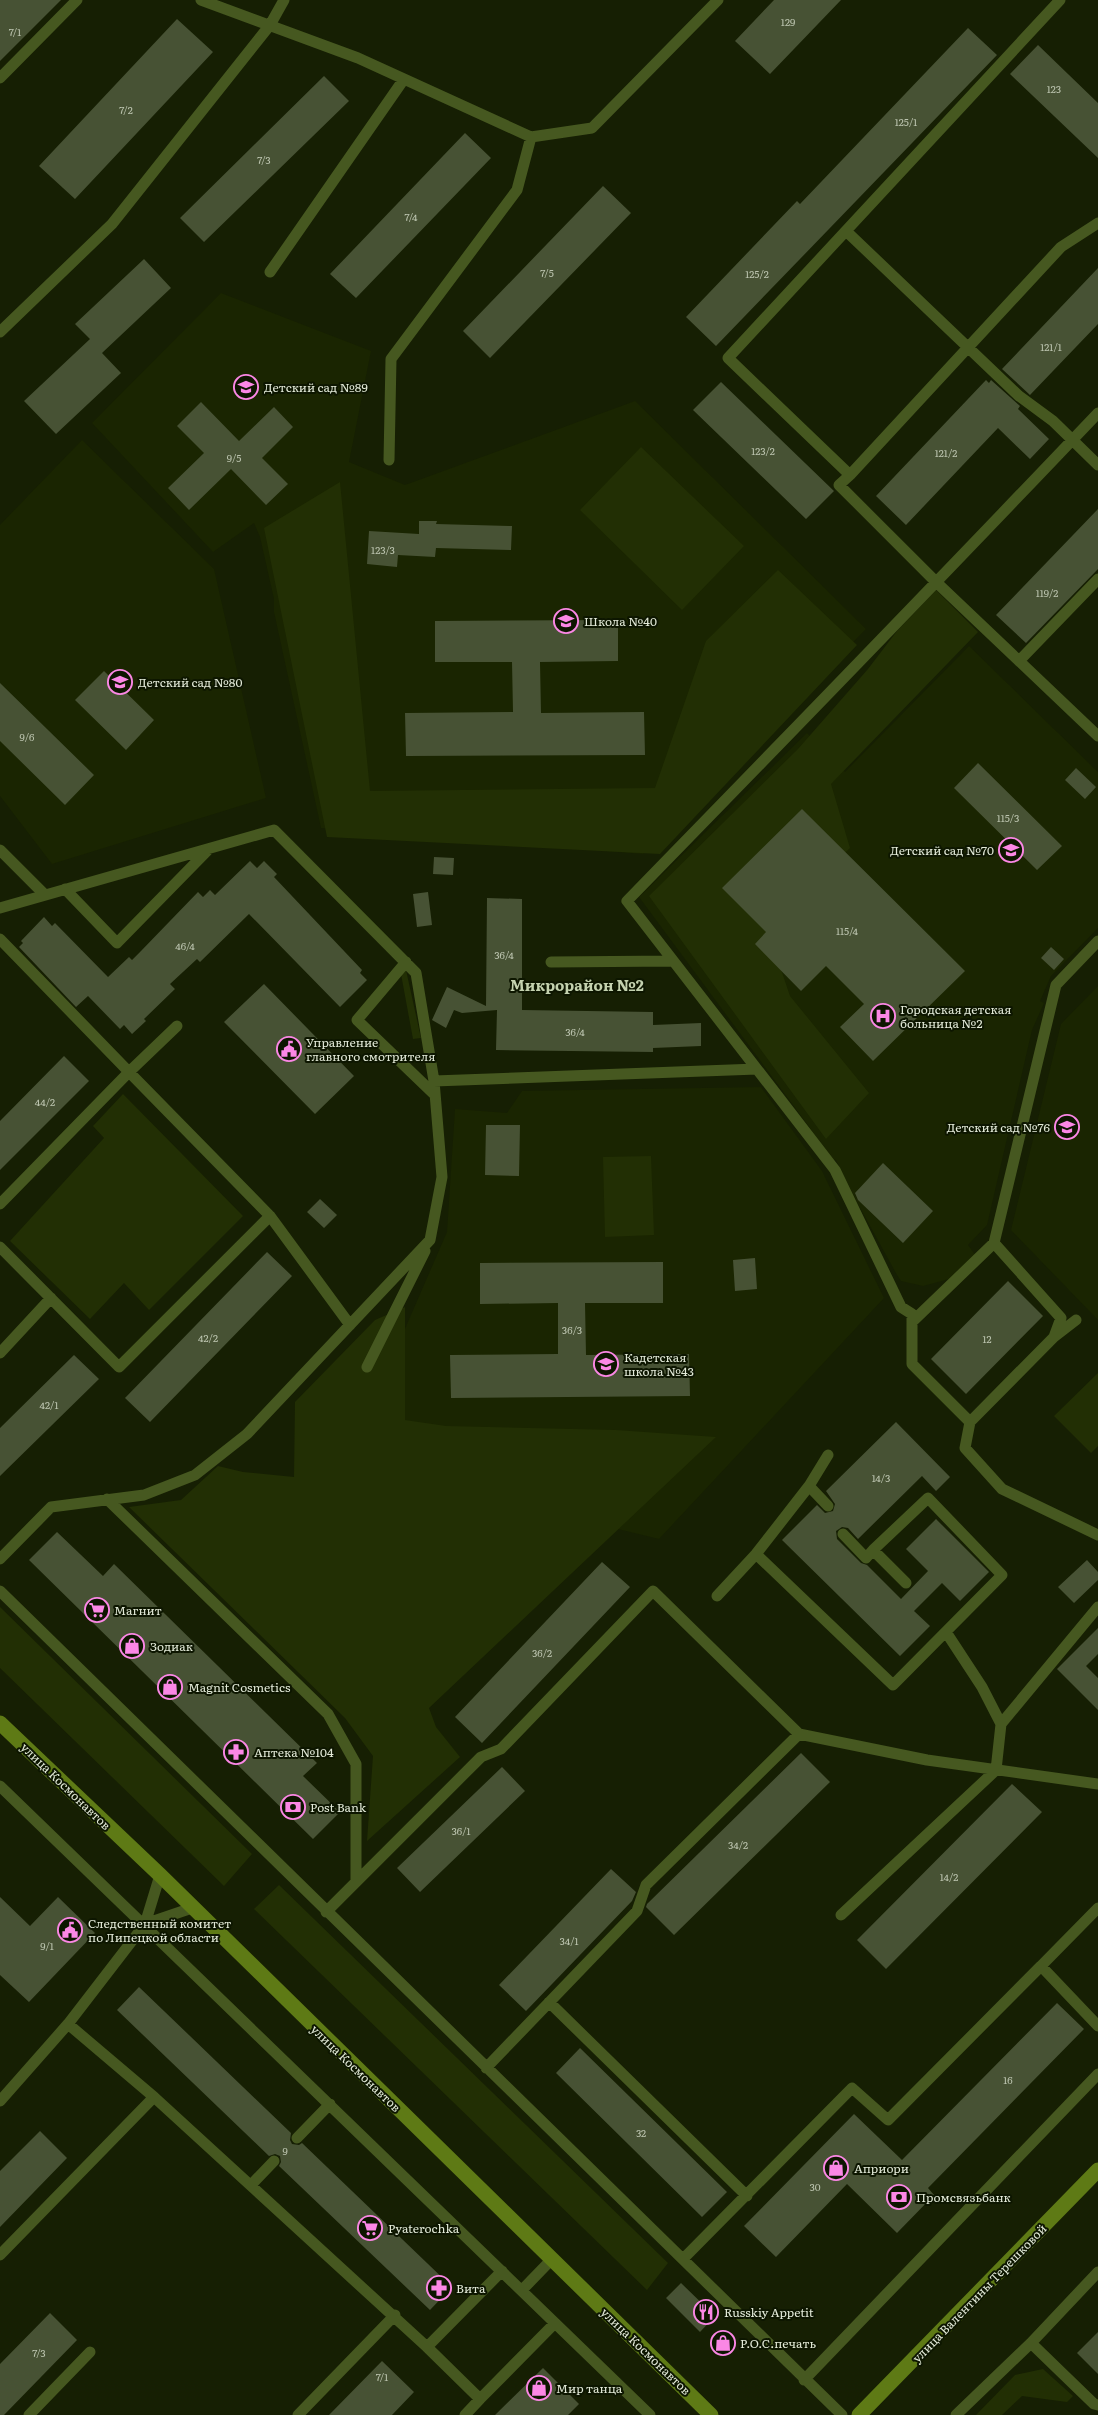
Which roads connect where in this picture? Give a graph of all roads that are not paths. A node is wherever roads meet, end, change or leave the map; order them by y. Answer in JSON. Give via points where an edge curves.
{"nodes":[{"id":1,"x":77,"y":0,"type":"edge"},
{"id":2,"x":201,"y":0,"type":"edge"},
{"id":3,"x":284,"y":0,"type":"edge"},
{"id":4,"x":718,"y":0,"type":"edge"},
{"id":5,"x":1060,"y":0,"type":"edge"},
{"id":6,"x":270,"y":25,"type":"junction"},
{"id":7,"x":0,"y":78,"type":"edge"},
{"id":8,"x":404,"y":79,"type":"junction"},
{"id":9,"x":531,"y":137,"type":"junction"},
{"id":10,"x":1098,"y":223,"type":"edge"},
{"id":11,"x":846,"y":231,"type":"junction"},
{"id":12,"x":270,"y":272,"type":"dead end"},
{"id":13,"x":0,"y":332,"type":"edge"},
{"id":14,"x":968,"y":347,"type":"junction"},
{"id":15,"x":1098,"y":412,"type":"edge"},
{"id":16,"x":1073,"y":439,"type":"junction"},
{"id":17,"x":389,"y":460,"type":"dead end"},
{"id":18,"x":1098,"y":465,"type":"edge"},
{"id":19,"x":850,"y":476,"type":"junction"},
{"id":20,"x":1098,"y":579,"type":"edge"},
{"id":21,"x":935,"y":581,"type":"junction"},
{"id":22,"x":1019,"y":661,"type":"junction"},
{"id":23,"x":1098,"y":736,"type":"edge"},
{"id":24,"x":210,"y":848,"type":"junction"},
{"id":25,"x":0,"y":850,"type":"edge"},
{"id":26,"x":65,"y":889,"type":"junction"},
{"id":27,"x":45,"y":895,"type":"junction"},
{"id":28,"x":0,"y":908,"type":"edge"},
{"id":29,"x":0,"y":939,"type":"edge"},
{"id":30,"x":1098,"y":941,"type":"edge"},
{"id":31,"x":673,"y":960,"type":"junction"},
{"id":32,"x":406,"y":962,"type":"junction"},
{"id":33,"x":551,"y":962,"type":"dead end"},
{"id":34,"x":177,"y":1026,"type":"dead end"},
{"id":35,"x":757,"y":1069,"type":"junction"},
{"id":36,"x":129,"y":1072,"type":"junction"},
{"id":37,"x":434,"y":1081,"type":"junction"},
{"id":38,"x":435,"y":1095,"type":"junction"},
{"id":39,"x":0,"y":1204,"type":"edge"},
{"id":40,"x":270,"y":1216,"type":"junction"},
{"id":41,"x":430,"y":1240,"type":"junction"},
{"id":42,"x":994,"y":1244,"type":"junction"},
{"id":43,"x":0,"y":1247,"type":"edge"},
{"id":44,"x":51,"y":1298,"type":"junction"},
{"id":45,"x":1076,"y":1320,"type":"dead end"},
{"id":46,"x":912,"y":1322,"type":"junction"},
{"id":47,"x":350,"y":1326,"type":"junction"},
{"id":48,"x":1054,"y":1337,"type":"junction"},
{"id":49,"x":0,"y":1353,"type":"edge"},
{"id":50,"x":367,"y":1367,"type":"dead end"},
{"id":51,"x":970,"y":1422,"type":"junction"},
{"id":52,"x":828,"y":1455,"type":"dead end"},
{"id":53,"x":809,"y":1486,"type":"junction"},
{"id":54,"x":107,"y":1499,"type":"junction"},
{"id":55,"x":828,"y":1506,"type":"dead end"},
{"id":56,"x":842,"y":1534,"type":"dead end"},
{"id":57,"x":1098,"y":1535,"type":"edge"},
{"id":58,"x":873,"y":1550,"type":"junction"},
{"id":59,"x":756,"y":1554,"type":"junction"},
{"id":60,"x":0,"y":1559,"type":"edge"},
{"id":61,"x":906,"y":1583,"type":"dead end"},
{"id":62,"x":0,"y":1591,"type":"edge"},
{"id":63,"x":717,"y":1596,"type":"dead end"},
{"id":64,"x":1098,"y":1607,"type":"edge"},
{"id":65,"x":946,"y":1632,"type":"junction"},
{"id":66,"x":0,"y":1723,"type":"edge"},
{"id":67,"x":1001,"y":1724,"type":"junction"},
{"id":68,"x":800,"y":1734,"type":"junction"},
{"id":69,"x":996,"y":1770,"type":"junction"},
{"id":70,"x":1098,"y":1784,"type":"edge"},
{"id":71,"x":0,"y":1786,"type":"edge"},
{"id":72,"x":160,"y":1875,"type":"junction"},
{"id":73,"x":356,"y":1880,"type":"junction"},
{"id":74,"x":192,"y":1908,"type":"junction"},
{"id":75,"x":1098,"y":1908,"type":"edge"},
{"id":76,"x":326,"y":1912,"type":"junction"},
{"id":77,"x":841,"y":1915,"type":"dead end"},
{"id":78,"x":145,"y":1924,"type":"junction"},
{"id":79,"x":1041,"y":1966,"type":"junction"},
{"id":80,"x":549,"y":2002,"type":"junction"},
{"id":81,"x":68,"y":2024,"type":"junction"},
{"id":82,"x":1098,"y":2026,"type":"edge"},
{"id":83,"x":486,"y":2068,"type":"junction"},
{"id":84,"x":1098,"y":2074,"type":"edge"},
{"id":85,"x":154,"y":2097,"type":"junction"},
{"id":86,"x":0,"y":2101,"type":"edge"},
{"id":87,"x":330,"y":2104,"type":"junction"},
{"id":88,"x":297,"y":2138,"type":"dead end"},
{"id":89,"x":274,"y":2161,"type":"dead end"},
{"id":90,"x":1098,"y":2170,"type":"edge"},
{"id":91,"x":251,"y":2184,"type":"junction"},
{"id":92,"x":746,"y":2196,"type":"junction"},
{"id":93,"x":0,"y":2255,"type":"edge"},
{"id":94,"x":552,"y":2258,"type":"junction"},
{"id":95,"x":683,"y":2259,"type":"junction"},
{"id":96,"x":502,"y":2271,"type":"junction"},
{"id":97,"x":1098,"y":2272,"type":"edge"},
{"id":98,"x":522,"y":2290,"type":"junction"},
{"id":99,"x":395,"y":2315,"type":"junction"},
{"id":100,"x":555,"y":2323,"type":"junction"},
{"id":101,"x":1031,"y":2343,"type":"junction"},
{"id":102,"x":427,"y":2347,"type":"junction"},
{"id":103,"x":90,"y":2352,"type":"dead end"},
{"id":104,"x":804,"y":2380,"type":"junction"},
{"id":105,"x":480,"y":2399,"type":"junction"},
{"id":106,"x":1098,"y":2405,"type":"edge"},
{"id":107,"x":29,"y":2415,"type":"edge"},
{"id":108,"x":298,"y":2415,"type":"edge"},
{"id":109,"x":465,"y":2415,"type":"edge"},
{"id":110,"x":650,"y":2415,"type":"edge"},
{"id":111,"x":711,"y":2415,"type":"edge"},
{"id":112,"x":842,"y":2415,"type":"edge"},
{"id":113,"x":859,"y":2415,"type":"edge"},
{"id":114,"x":956,"y":2415,"type":"edge"}],
"edges":[{"from":1,"to":7,"type":"lane"},
{"from":2,"to":6,"type":"lane"},
{"from":3,"to":6,"type":"lane"},
{"from":4,"to":9,"type":"lane","via":[[592,128]]},
{"from":5,"to":11,"type":"lane"},
{"from":6,"to":8,"type":"lane"},
{"from":6,"to":13,"type":"lane","via":[[112,224]]},
{"from":8,"to":9,"type":"lane"},
{"from":8,"to":12,"type":"lane"},
{"from":9,"to":17,"type":"lane","via":[[517,190],[391,359]]},
{"from":10,"to":14,"type":"lane","via":[[1061,247]]},
{"from":11,"to":14,"type":"lane"},
{"from":11,"to":19,"type":"lane","via":[[728,358]]},
{"from":14,"to":16,"type":"lane","via":[[1020,396]]},
{"from":14,"to":19,"type":"lane"},
{"from":15,"to":16,"type":"lane"},
{"from":16,"to":18,"type":"lane"},
{"from":16,"to":21,"type":"lane"},
{"from":19,"to":21,"type":"lane","via":[[839,485]]},
{"from":20,"to":22,"type":"lane"},
{"from":21,"to":22,"type":"lane"},
{"from":21,"to":31,"type":"lane","via":[[874,648],[627,901]]},
{"from":22,"to":23,"type":"lane"},
{"from":24,"to":26,"type":"lane"},
{"from":24,"to":26,"type":"lane","via":[[117,943]]},
{"from":24,"to":32,"type":"lane","via":[[274,830]]},
{"from":25,"to":27,"type":"lane"},
{"from":26,"to":27,"type":"lane"},
{"from":27,"to":28,"type":"lane"},
{"from":29,"to":36,"type":"lane"},
{"from":30,"to":42,"type":"lane","via":[[1056,985]]},
{"from":31,"to":33,"type":"lane"},
{"from":31,"to":35,"type":"lane"},
{"from":32,"to":37,"type":"lane","via":[[416,973]]},
{"from":32,"to":38,"type":"lane","via":[[356,1020]]},
{"from":34,"to":36,"type":"lane"},
{"from":35,"to":37,"type":"lane"},
{"from":35,"to":46,"type":"lane","via":[[835,1170],[901,1307],[912,1314]]},
{"from":36,"to":39,"type":"lane"},
{"from":36,"to":40,"type":"lane"},
{"from":37,"to":38,"type":"lane"},
{"from":38,"to":41,"type":"lane","via":[[442,1177]]},
{"from":40,"to":44,"type":"lane","via":[[120,1367]]},
{"from":40,"to":47,"type":"lane"},
{"from":41,"to":47,"type":"lane"},
{"from":41,"to":50,"type":"lane"},
{"from":42,"to":46,"type":"lane"},
{"from":42,"to":48,"type":"lane","via":[[1061,1318]]},
{"from":43,"to":44,"type":"lane"},
{"from":44,"to":49,"type":"lane"},
{"from":45,"to":48,"type":"lane"},
{"from":46,"to":51,"type":"lane","via":[[912,1364]]},
{"from":47,"to":54,"type":"lane","via":[[247,1434],[194,1475],[144,1496]]},
{"from":48,"to":51,"type":"lane"},
{"from":51,"to":57,"type":"lane","via":[[965,1448],[1002,1489]]},
{"from":52,"to":53,"type":"lane"},
{"from":53,"to":55,"type":"lane"},
{"from":53,"to":59,"type":"lane"},
{"from":54,"to":60,"type":"lane","via":[[51,1507]]},
{"from":54,"to":73,"type":"lane","via":[[328,1714],[356,1764]]},
{"from":56,"to":58,"type":"lane","via":[[866,1558]]},
{"from":58,"to":61,"type":"lane"},
{"from":58,"to":65,"type":"lane","via":[[928,1498],[1002,1575]]},
{"from":59,"to":63,"type":"lane"},
{"from":59,"to":65,"type":"lane","via":[[893,1685]]},
{"from":62,"to":76,"type":"lane"},
{"from":64,"to":67,"type":"lane"},
{"from":65,"to":67,"type":"lane","via":[[982,1687]]},
{"from":66,"to":72,"type":"main road","name":"улица Космонавтов"},
{"from":67,"to":69,"type":"lane"},
{"from":68,"to":69,"type":"lane"},
{"from":68,"to":73,"type":"lane","via":[[653,1592],[501,1749],[481,1757]]},
{"from":68,"to":80,"type":"lane","via":[[646,1885],[637,1911]]},
{"from":69,"to":70,"type":"lane"},
{"from":69,"to":77,"type":"lane"},
{"from":71,"to":78,"type":"lane"},
{"from":72,"to":74,"type":"main road","name":"улица Космонавтов"},
{"from":72,"to":78,"type":"lane"},
{"from":73,"to":76,"type":"lane"},
{"from":74,"to":78,"type":"lane"},
{"from":74,"to":94,"type":"main road","name":"улица Космонавтов"},
{"from":75,"to":79,"type":"lane"},
{"from":76,"to":83,"type":"lane"},
{"from":78,"to":81,"type":"lane"},
{"from":78,"to":87,"type":"lane"},
{"from":79,"to":82,"type":"lane"},
{"from":79,"to":92,"type":"lane","via":[[888,2120],[852,2088]]},
{"from":80,"to":83,"type":"lane"},
{"from":80,"to":92,"type":"lane"},
{"from":81,"to":85,"type":"lane"},
{"from":81,"to":86,"type":"lane"},
{"from":83,"to":95,"type":"lane"},
{"from":84,"to":104,"type":"lane"},
{"from":85,"to":91,"type":"lane"},
{"from":85,"to":93,"type":"lane"},
{"from":87,"to":88,"type":"lane"},
{"from":87,"to":96,"type":"lane"},
{"from":89,"to":91,"type":"lane"},
{"from":90,"to":113,"type":"main road","name":"улица Валентины Терешковой"},
{"from":91,"to":99,"type":"lane"},
{"from":92,"to":95,"type":"lane"},
{"from":94,"to":98,"type":"lane"},
{"from":94,"to":111,"type":"main road","name":"улица Космонавтов"},
{"from":95,"to":104,"type":"lane"},
{"from":96,"to":98,"type":"lane"},
{"from":96,"to":102,"type":"lane"},
{"from":97,"to":101,"type":"lane"},
{"from":98,"to":100,"type":"lane"},
{"from":99,"to":102,"type":"lane"},
{"from":99,"to":108,"type":"lane"},
{"from":100,"to":105,"type":"lane"},
{"from":100,"to":110,"type":"lane"},
{"from":101,"to":106,"type":"lane"},
{"from":101,"to":114,"type":"lane"},
{"from":102,"to":105,"type":"lane"},
{"from":103,"to":107,"type":"lane"},
{"from":104,"to":112,"type":"lane"},
{"from":105,"to":109,"type":"lane"}]}
